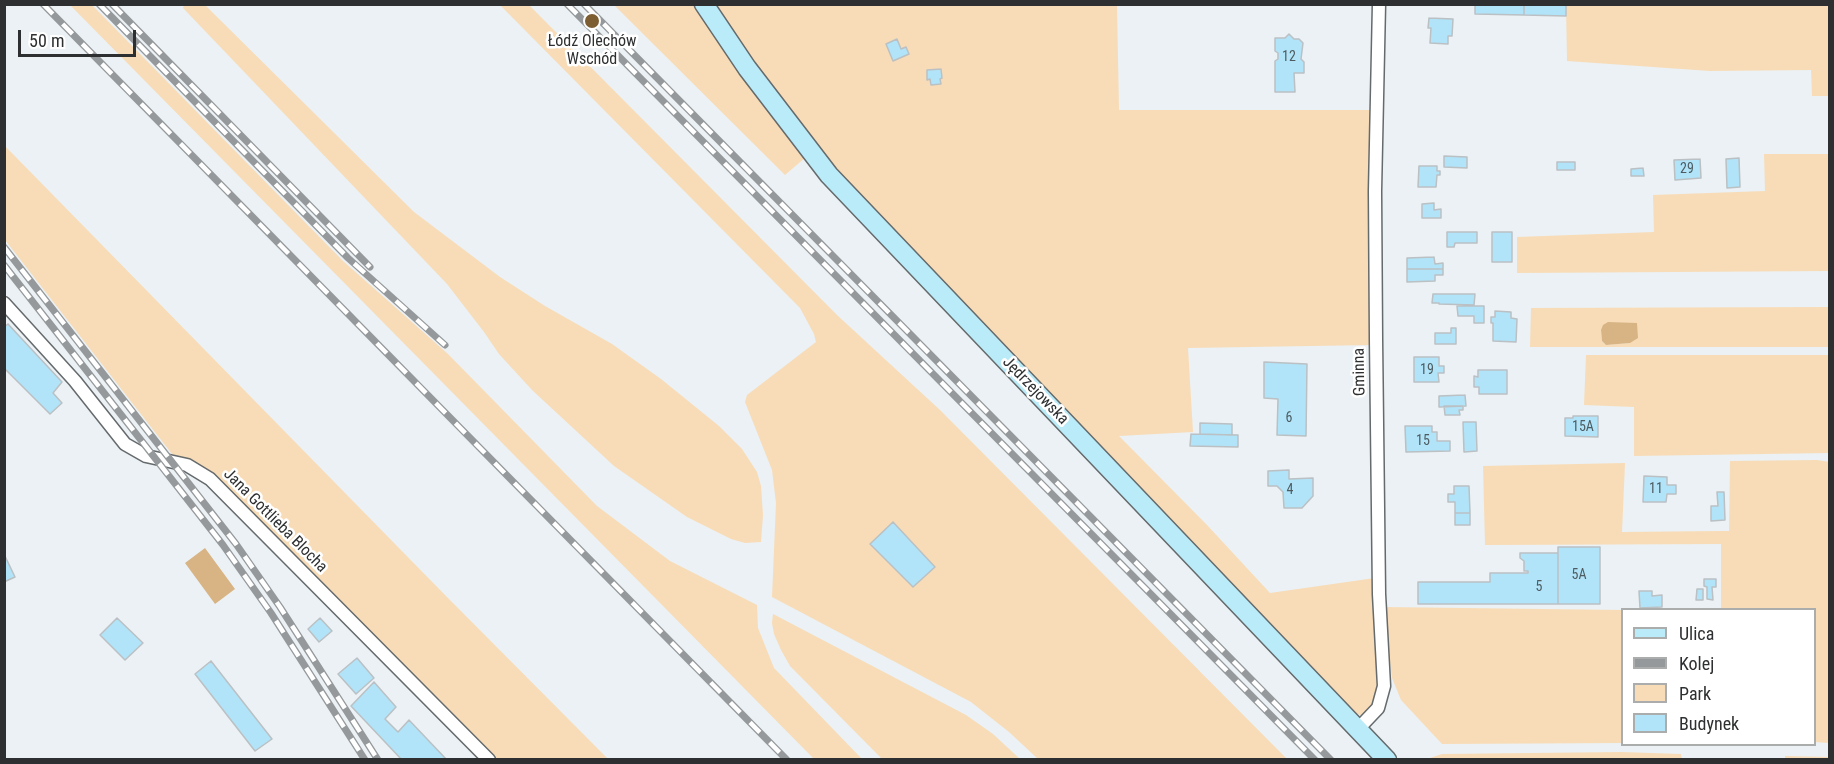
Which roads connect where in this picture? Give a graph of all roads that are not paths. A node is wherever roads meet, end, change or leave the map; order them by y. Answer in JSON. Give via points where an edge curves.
{"nodes":[{"id":1,"x":704,"y":4,"type":"edge"},
{"id":2,"x":1379,"y":4,"type":"edge"},
{"id":3,"x":4,"y":303,"type":"edge"},
{"id":4,"x":1358,"y":729,"type":"junction"},
{"id":5,"x":489,"y":759,"type":"edge"},
{"id":6,"x":1387,"y":759,"type":"edge"}],
"edges":[{"from":1,"to":4,"type":"street","name":"Jędrzejowska","via":[[747,68],[829,175]]},
{"from":2,"to":4,"type":"street","name":"Gminna","via":[[1375,191],[1379,594],[1384,686],[1378,708]]},
{"from":3,"to":5,"type":"street","name":"Jana Gottlieba Blocha","via":[[75,381],[125,444],[146,456],[187,465],[210,479]]},
{"from":4,"to":6,"type":"street","name":"Jędrzejowska"}]}
